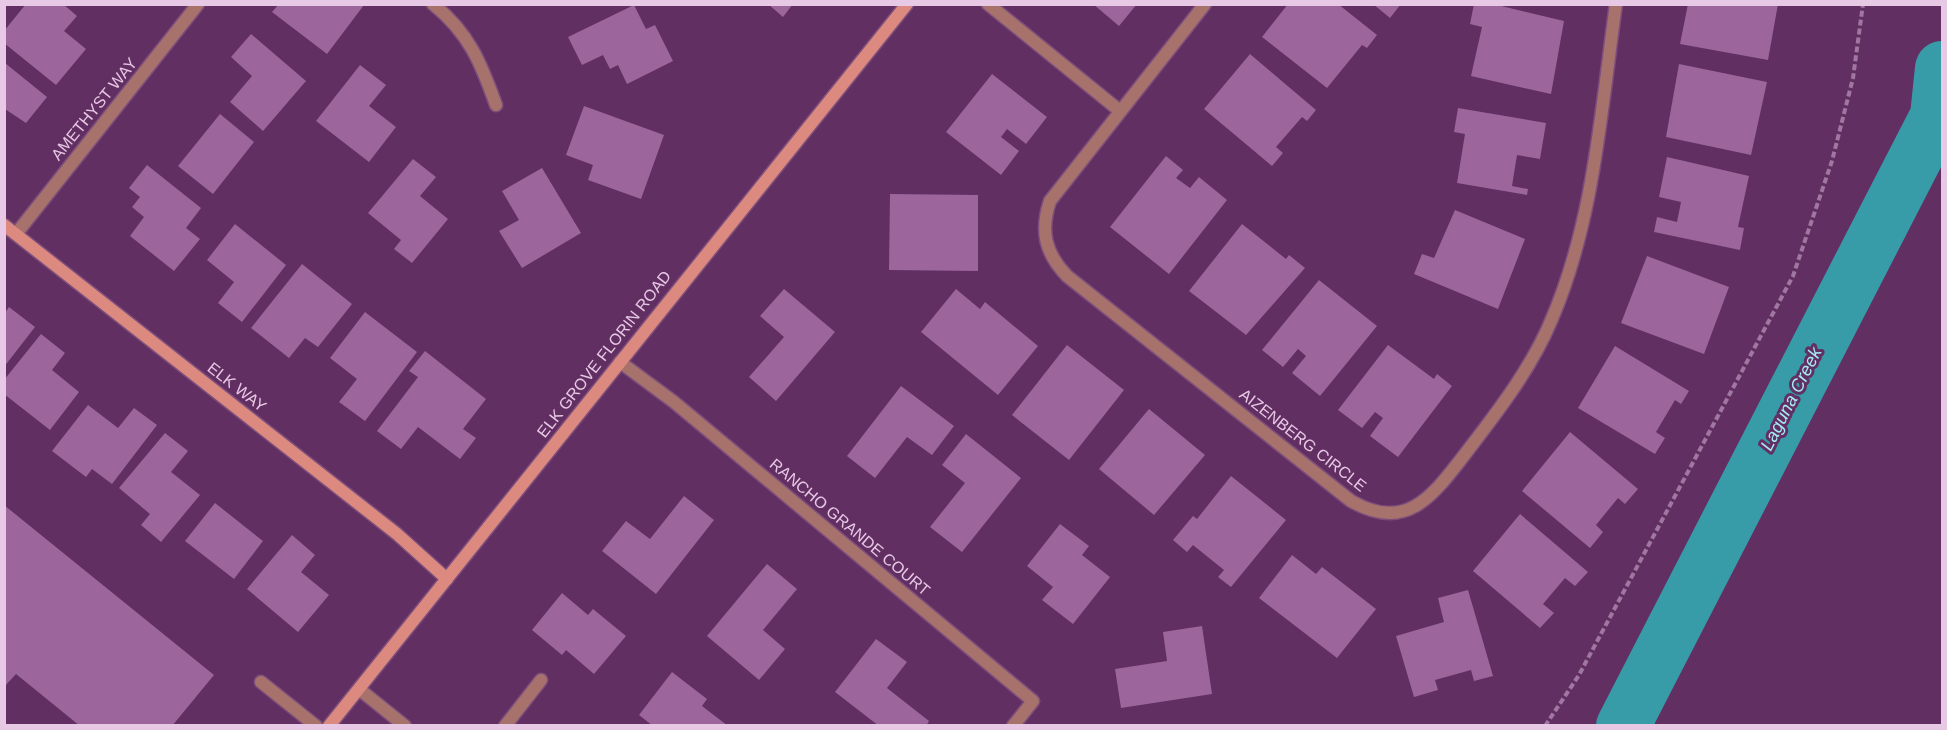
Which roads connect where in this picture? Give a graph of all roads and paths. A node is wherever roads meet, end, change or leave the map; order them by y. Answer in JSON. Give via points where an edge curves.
{"nodes":[{"id":1,"x":198,"y":4,"type":"edge"},
{"id":2,"x":433,"y":4,"type":"edge"},
{"id":3,"x":906,"y":4,"type":"edge"},
{"id":4,"x":988,"y":4,"type":"edge"},
{"id":5,"x":1205,"y":4,"type":"edge"},
{"id":6,"x":1616,"y":4,"type":"edge"},
{"id":7,"x":1863,"y":4,"type":"edge"},
{"id":8,"x":496,"y":105,"type":"dead end"},
{"id":9,"x":1120,"y":111,"type":"junction"},
{"id":10,"x":4,"y":225,"type":"edge"},
{"id":11,"x":16,"y":234,"type":"junction"},
{"id":12,"x":620,"y":362,"type":"junction"},
{"id":13,"x":447,"y":579,"type":"junction"},
{"id":14,"x":541,"y":680,"type":"dead end"},
{"id":15,"x":261,"y":682,"type":"dead end"},
{"id":16,"x":359,"y":689,"type":"junction"},
{"id":17,"x":316,"y":726,"type":"edge"},
{"id":18,"x":329,"y":726,"type":"edge"},
{"id":19,"x":405,"y":726,"type":"edge"},
{"id":20,"x":505,"y":726,"type":"edge"},
{"id":21,"x":1013,"y":726,"type":"edge"},
{"id":22,"x":1545,"y":726,"type":"edge"}],
"edges":[{"from":1,"to":11,"type":"street","name":"AMETHYST WAY"},
{"from":2,"to":8,"type":"street","via":[[461,30],[480,58]]},
{"from":3,"to":12,"type":"main road","name":"ELK GROVE FLORIN ROAD"},
{"from":4,"to":9,"type":"street"},
{"from":5,"to":9,"type":"street","name":"AIZENBERG CIRCLE"},
{"from":6,"to":9,"type":"street","name":"AIZENBERG CIRCLE","via":[[1591,182],[1576,253],[1552,320],[1498,412],[1437,490],[1412,510],[1399,513],[1366,509],[1351,501],[1066,276],[1056,264],[1044,235],[1050,201]]},
{"from":7,"to":22,"type":"path","via":[[1853,78],[1832,161],[1793,276],[1579,675]]},
{"from":10,"to":11,"type":"main road","name":"ELK WAY"},
{"from":11,"to":13,"type":"main road","name":"ELK WAY","via":[[397,534]]},
{"from":12,"to":13,"type":"main road","name":"ELK GROVE FLORIN ROAD"},
{"from":12,"to":21,"type":"street","name":"RANCHO GRANDE COURT","via":[[674,402],[1033,701]]},
{"from":13,"to":16,"type":"main road","name":"ELK GROVE FLORIN ROAD"},
{"from":14,"to":20,"type":"street"},
{"from":15,"to":17,"type":"street"},
{"from":16,"to":18,"type":"main road","name":"ELK GROVE FLORIN ROAD"},
{"from":16,"to":19,"type":"street"}]}
